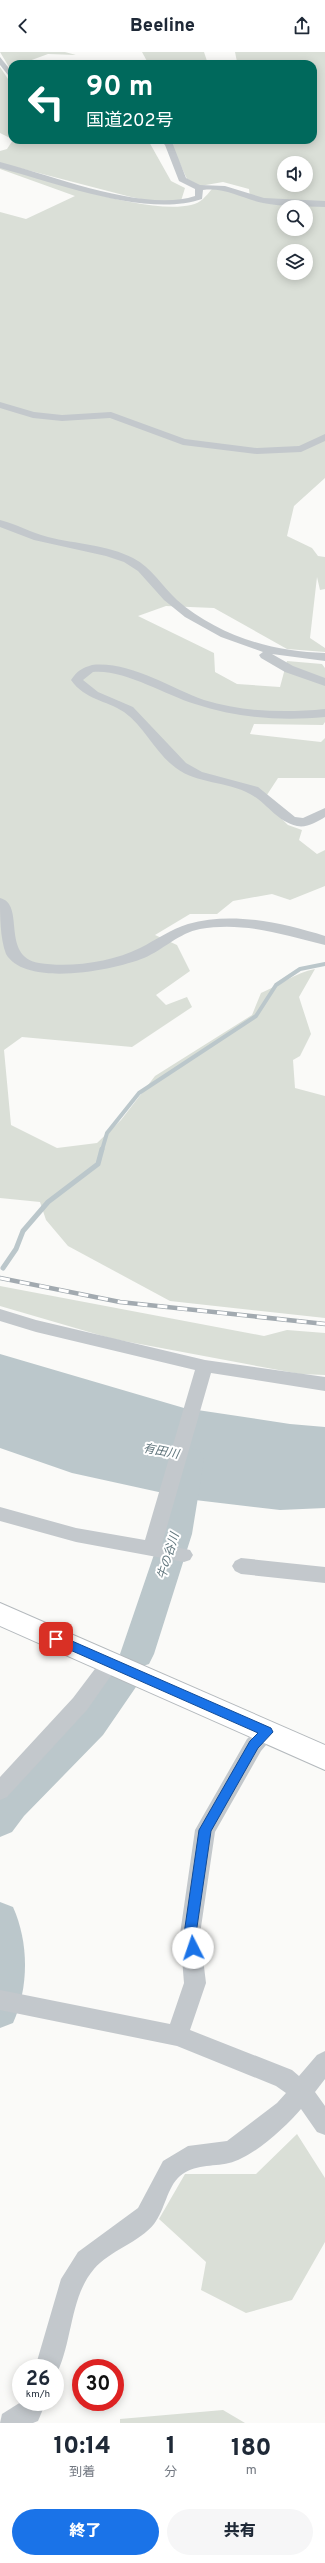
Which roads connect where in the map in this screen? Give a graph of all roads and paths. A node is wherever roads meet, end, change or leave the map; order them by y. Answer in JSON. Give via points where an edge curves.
{"nodes":[{"id":1,"x":0,"y":59,"type":"edge"},
{"id":2,"x":8,"y":72,"type":"edge"},
{"id":3,"x":169,"y":144,"type":"edge"},
{"id":4,"x":0,"y":165,"type":"edge"},
{"id":5,"x":199,"y":188,"type":"junction"},
{"id":6,"x":325,"y":204,"type":"edge"},
{"id":7,"x":0,"y":405,"type":"edge"},
{"id":8,"x":325,"y":437,"type":"edge"},
{"id":9,"x":0,"y":523,"type":"edge"},
{"id":10,"x":253,"y":644,"type":"junction"},
{"id":11,"x":325,"y":657,"type":"edge"},
{"id":12,"x":325,"y":682,"type":"edge"},
{"id":13,"x":325,"y":713,"type":"edge"},
{"id":14,"x":325,"y":812,"type":"edge"},
{"id":15,"x":0,"y":902,"type":"edge"},
{"id":16,"x":325,"y":941,"type":"edge"},
{"id":17,"x":0,"y":1315,"type":"edge"},
{"id":18,"x":205,"y":1366,"type":"junction"},
{"id":19,"x":325,"y":1384,"type":"edge"},
{"id":20,"x":0,"y":1514,"type":"edge"},
{"id":21,"x":152,"y":1548,"type":"junction"},
{"id":22,"x":184,"y":1555,"type":"dead end"},
{"id":23,"x":241,"y":1566,"type":"dead end"},
{"id":24,"x":325,"y":1575,"type":"edge"},
{"id":25,"x":0,"y":1614,"type":"edge"},
{"id":26,"x":111,"y":1663,"type":"junction"},
{"id":27,"x":267,"y":1732,"type":"junction"},
{"id":28,"x":325,"y":1758,"type":"edge"},
{"id":29,"x":0,"y":1790,"type":"edge"},
{"id":30,"x":9,"y":2002,"type":"edge"},
{"id":31,"x":177,"y":2036,"type":"junction"},
{"id":32,"x":325,"y":2062,"type":"edge"},
{"id":33,"x":301,"y":2092,"type":"junction"},
{"id":34,"x":325,"y":2124,"type":"edge"},
{"id":35,"x":50,"y":2359,"type":"edge"},
{"id":36,"x":29,"y":2411,"type":"edge"},
{"id":37,"x":11,"y":2423,"type":"edge"}],
"edges":[{"from":1,"to":2,"type":"street"},
{"from":3,"to":5,"type":"street","via":[[182,179]]},
{"from":4,"to":5,"type":"street","via":[[138,201],[186,203],[199,197]]},
{"from":5,"to":6,"type":"street","via":[[225,186],[247,197],[265,201]]},
{"from":7,"to":8,"type":"street","via":[[33,415],[62,418],[112,415],[183,442],[258,451],[301,449]]},
{"from":9,"to":10,"type":"street","via":[[51,542],[126,559],[148,573],[165,595],[188,614]]},
{"from":10,"to":11,"type":"street","via":[[286,654]]},
{"from":10,"to":12,"type":"street","via":[[254,648],[289,668]]},
{"from":13,"to":14,"type":"street","via":[[287,714],[212,706],[112,670],[87,670],[80,674],[77,680],[80,686],[87,690],[128,709],[146,724],[180,765],[197,775],[253,790],[288,819],[298,823]]},
{"from":15,"to":16,"type":"street","via":[[4,907],[10,951],[24,965],[42,968],[76,968],[119,962],[140,955],[187,929],[224,922],[290,930]]},
{"from":17,"to":18,"type":"street"},
{"from":18,"to":19,"type":"street"},
{"from":18,"to":21,"type":"street"},
{"from":20,"to":21,"type":"street","via":[[76,1535]]},
{"from":21,"to":22,"type":"street"},
{"from":23,"to":24,"type":"street"},
{"from":25,"to":26,"type":"highway"},
{"from":26,"to":27,"type":"highway"},
{"from":26,"to":29,"type":"street","via":[[80,1704]]},
{"from":27,"to":28,"type":"highway"},
{"from":27,"to":31,"type":"street","via":[[254,1745],[205,1830],[190,1934],[196,1983]]},
{"from":30,"to":31,"type":"street"},
{"from":31,"to":33,"type":"street","via":[[284,2078]]},
{"from":32,"to":33,"type":"street"},
{"from":33,"to":34,"type":"street"},
{"from":33,"to":35,"type":"street","via":[[285,2111],[246,2143],[230,2152],[188,2157],[171,2169],[146,2216],[86,2260],[73,2279]]},
{"from":36,"to":37,"type":"street"}]}
